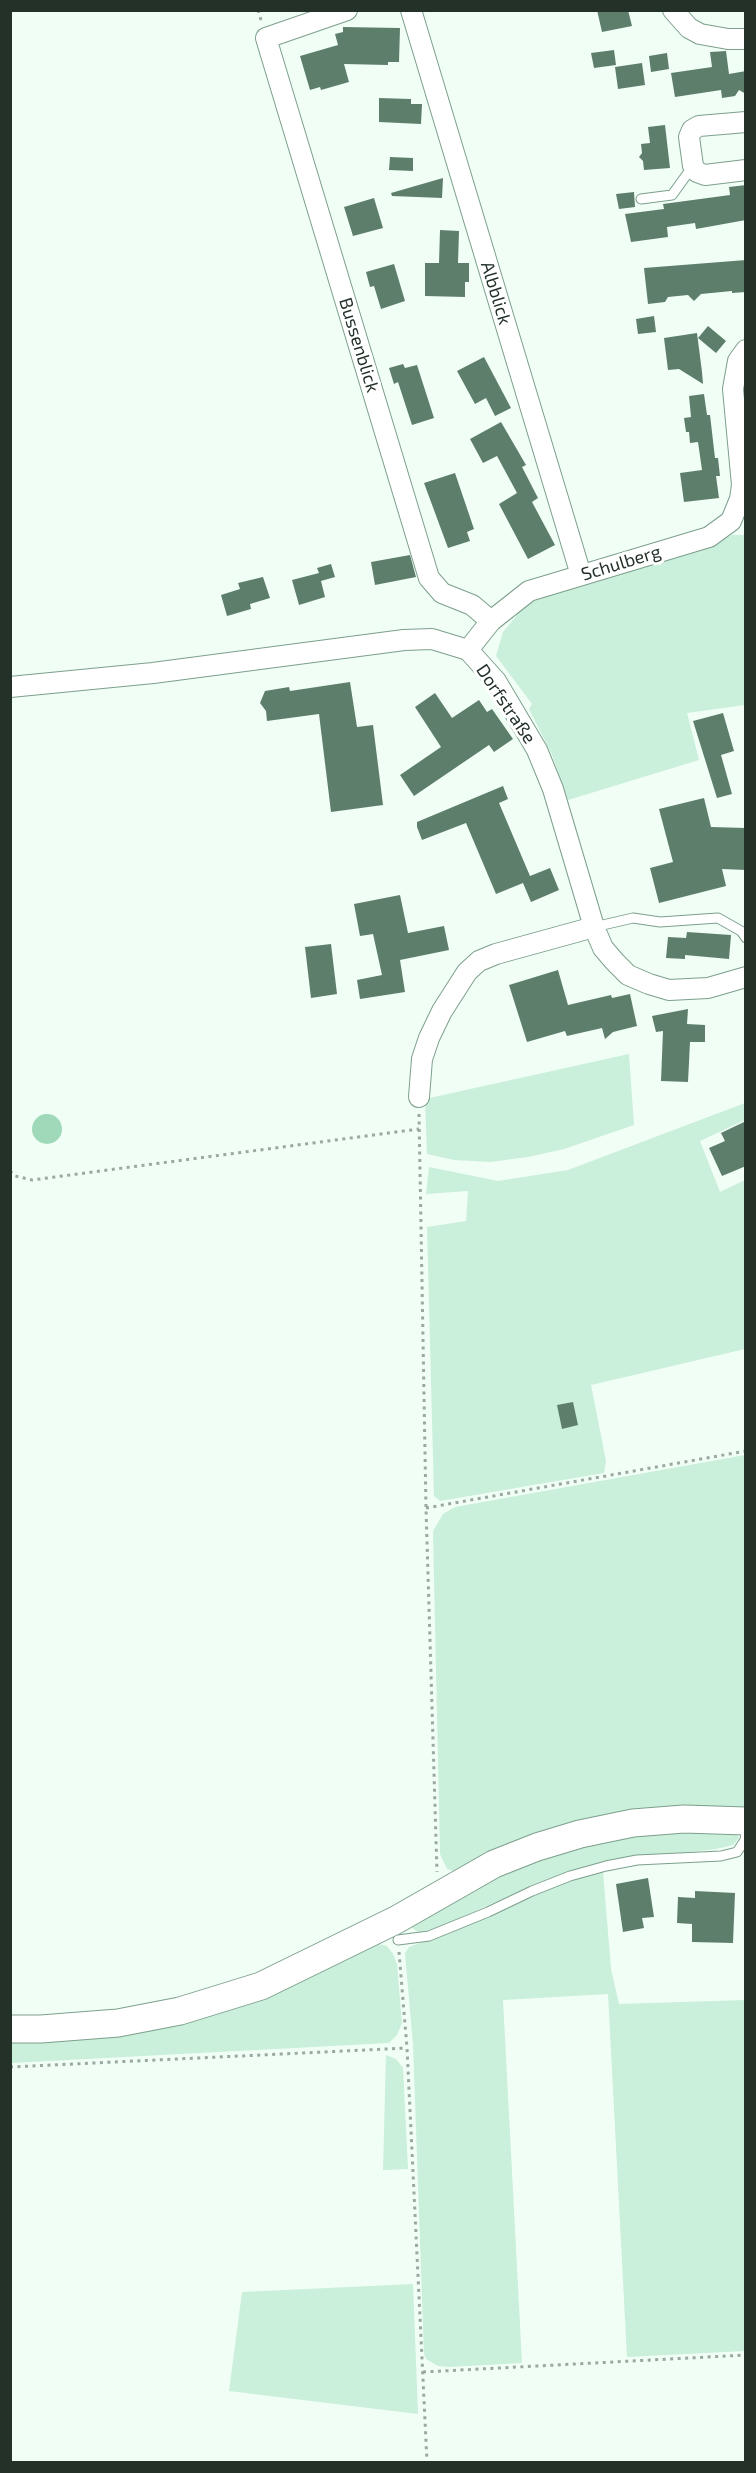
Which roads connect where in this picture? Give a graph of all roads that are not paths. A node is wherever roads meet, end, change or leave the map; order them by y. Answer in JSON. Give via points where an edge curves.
{"nodes":[{"id":1,"x":347,"y":10,"type":"edge"},
{"id":2,"x":411,"y":10,"type":"edge"},
{"id":3,"x":673,"y":10,"type":"edge"},
{"id":4,"x":746,"y":39,"type":"edge"},
{"id":5,"x":746,"y":122,"type":"edge"},
{"id":6,"x":693,"y":166,"type":"junction"},
{"id":7,"x":746,"y":170,"type":"edge"},
{"id":8,"x":641,"y":199,"type":"dead end"},
{"id":9,"x":746,"y":351,"type":"edge"},
{"id":10,"x":743,"y":460,"type":"edge"},
{"id":11,"x":581,"y":575,"type":"junction"},
{"id":12,"x":491,"y":621,"type":"junction"},
{"id":13,"x":468,"y":650,"type":"junction"},
{"id":14,"x":10,"y":687,"type":"edge"},
{"id":15,"x":594,"y":927,"type":"junction"},
{"id":16,"x":746,"y":938,"type":"edge"},
{"id":17,"x":746,"y":977,"type":"edge"},
{"id":18,"x":419,"y":1097,"type":"road end"},
{"id":19,"x":746,"y":1821,"type":"edge"},
{"id":20,"x":746,"y":1831,"type":"edge"},
{"id":21,"x":398,"y":1940,"type":"road end"},
{"id":22,"x":10,"y":2029,"type":"edge"}],
"edges":[{"from":1,"to":12,"type":"street","name":"Bussenblick","via":[[266,38],[429,578],[442,593],[472,605]]},
{"from":2,"to":11,"type":"street","name":"Albblick"},
{"from":3,"to":4,"type":"street","via":[[700,34]]},
{"from":5,"to":6,"type":"street","via":[[692,130],[689,137]]},
{"from":6,"to":7,"type":"street","via":[[705,175]]},
{"from":6,"to":8,"type":"lane","via":[[672,195]]},
{"from":9,"to":10,"type":"street","name":"Schulberg","via":[[738,361],[733,389]]},
{"from":10,"to":11,"type":"street","name":"Schulberg","via":[[740,499],[731,521],[720,531]]},
{"from":11,"to":12,"type":"street","name":"Schulberg","via":[[529,591]]},
{"from":12,"to":13,"type":"street","name":"Schulberg"},
{"from":13,"to":14,"type":"street","name":"Dorfstraße","via":[[432,639],[404,640],[153,674]]},
{"from":13,"to":15,"type":"street","name":"Dorfstraße","via":[[498,685],[537,750],[553,789]]},
{"from":15,"to":16,"type":"lane","via":[[633,918],[660,922],[718,918]]},
{"from":15,"to":17,"type":"street","name":"Dorfstraße","via":[[615,963],[628,975],[649,984],[688,990]]},
{"from":15,"to":18,"type":"street","via":[[496,954],[479,961],[467,972],[429,1038],[422,1059]]},
{"from":19,"to":22,"type":"street","via":[[633,1822],[580,1834],[494,1864],[396,1920],[261,1986],[180,2011],[118,2023]]},
{"from":20,"to":21,"type":"lane","via":[[737,1852],[606,1866],[532,1890],[429,1936]]}]}
